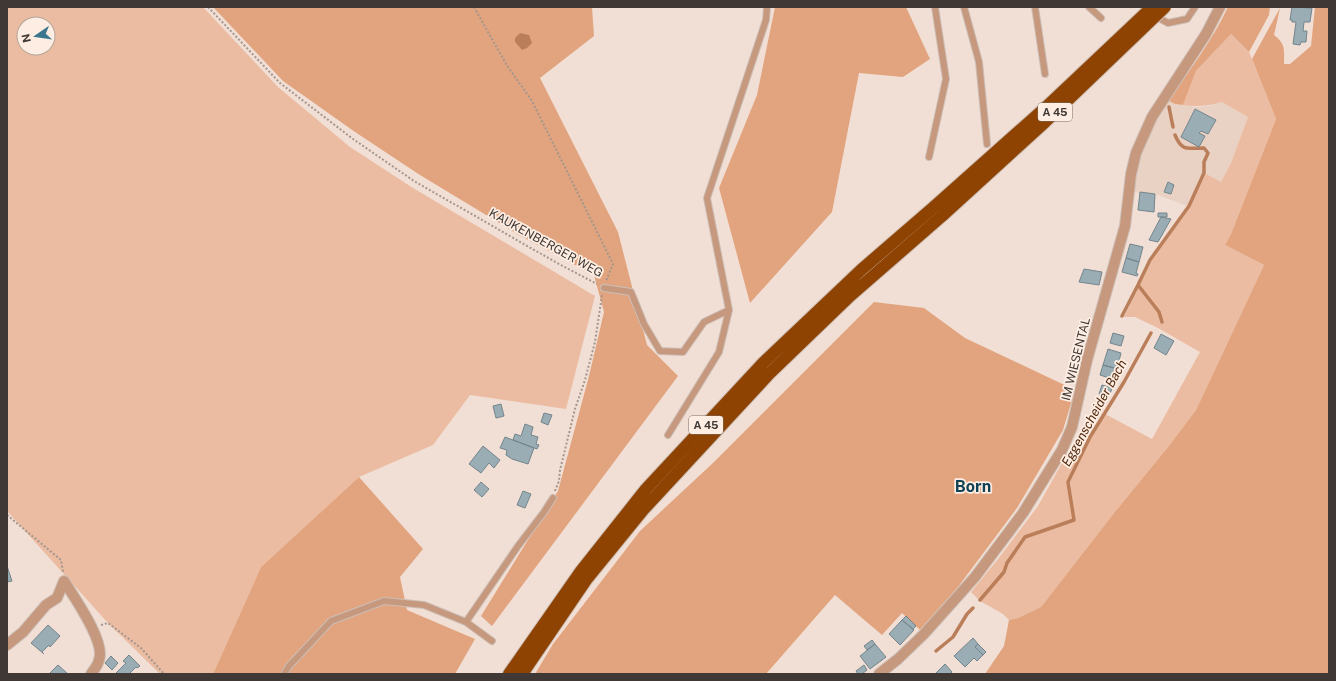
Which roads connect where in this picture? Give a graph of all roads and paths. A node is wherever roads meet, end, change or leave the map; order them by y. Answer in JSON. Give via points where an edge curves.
{"nodes":[{"id":1,"x":208,"y":7,"type":"edge"},
{"id":2,"x":474,"y":7,"type":"edge"},
{"id":3,"x":767,"y":7,"type":"edge"},
{"id":4,"x":935,"y":7,"type":"edge"},
{"id":5,"x":964,"y":7,"type":"edge"},
{"id":6,"x":1035,"y":7,"type":"edge"},
{"id":7,"x":1088,"y":7,"type":"edge"},
{"id":8,"x":1165,"y":7,"type":"edge"},
{"id":9,"x":1195,"y":7,"type":"edge"},
{"id":10,"x":1220,"y":7,"type":"edge"},
{"id":11,"x":1147,"y":8,"type":"edge"},
{"id":12,"x":1101,"y":18,"type":"dead end"},
{"id":13,"x":1045,"y":74,"type":"dead end"},
{"id":14,"x":987,"y":144,"type":"dead end"},
{"id":15,"x":929,"y":157,"type":"dead end"},
{"id":16,"x":604,"y":288,"type":"junction"},
{"id":17,"x":729,"y":310,"type":"junction"},
{"id":18,"x":668,"y":435,"type":"dead end"},
{"id":19,"x":553,"y":498,"type":"joint"},
{"id":20,"x":7,"y":515,"type":"edge"},
{"id":21,"x":64,"y":581,"type":"junction"},
{"id":22,"x":466,"y":622,"type":"junction"},
{"id":23,"x":92,"y":627,"type":"junction"},
{"id":24,"x":492,"y":641,"type":"dead end"},
{"id":25,"x":7,"y":645,"type":"edge"},
{"id":26,"x":92,"y":674,"type":"edge"},
{"id":27,"x":164,"y":674,"type":"edge"},
{"id":28,"x":284,"y":674,"type":"edge"},
{"id":29,"x":509,"y":674,"type":"edge"},
{"id":30,"x":522,"y":674,"type":"edge"},
{"id":31,"x":878,"y":674,"type":"edge"}],
"edges":[{"from":1,"to":16,"type":"path","name":"KAUKENBERGER WEG","via":[[280,83],[353,139],[414,181],[557,264]]},
{"from":2,"to":16,"type":"path","via":[[506,64],[532,101],[613,264]]},
{"from":3,"to":17,"type":"lane","via":[[766,20],[707,198]]},
{"from":4,"to":15,"type":"lane","via":[[946,79]]},
{"from":5,"to":14,"type":"lane","via":[[979,62]]},
{"from":6,"to":13,"type":"lane"},
{"from":7,"to":12,"type":"lane"},
{"from":8,"to":30,"type":"highway","number":"A 45","bridge":true,"via":[[1045,122],[850,296],[769,374],[648,505],[586,580]]},
{"from":9,"to":11,"type":"lane","via":[[1187,19],[1168,23]]},
{"from":10,"to":31,"type":"street","name":"IM WIESENTAL","via":[[1206,34],[1152,117],[1136,153],[1131,174],[1126,226],[1087,360],[1072,427],[1062,450],[1023,513],[975,578],[924,634]]},
{"from":11,"to":29,"type":"highway","number":"A 45","bridge":true,"via":[[1044,109],[861,270],[763,363],[646,489],[581,571]]},
{"from":16,"to":17,"type":"lane","via":[[631,292],[644,324],[660,351],[683,352],[704,322]]},
{"from":16,"to":19,"type":"path","name":"KAUKENBERGER WEG","via":[[595,342]]},
{"from":17,"to":18,"type":"lane","via":[[719,352]]},
{"from":19,"to":22,"type":"lane"},
{"from":20,"to":21,"type":"path","via":[[61,560]]},
{"from":21,"to":23,"type":"street"},
{"from":21,"to":25,"type":"street","via":[[57,598],[46,605],[23,632]]},
{"from":22,"to":24,"type":"lane"},
{"from":22,"to":28,"type":"lane","via":[[424,605],[384,601],[331,621]]},
{"from":23,"to":26,"type":"street","via":[[99,644],[100,659]]},
{"from":23,"to":27,"type":"path","via":[[108,623],[141,648]]}]}
